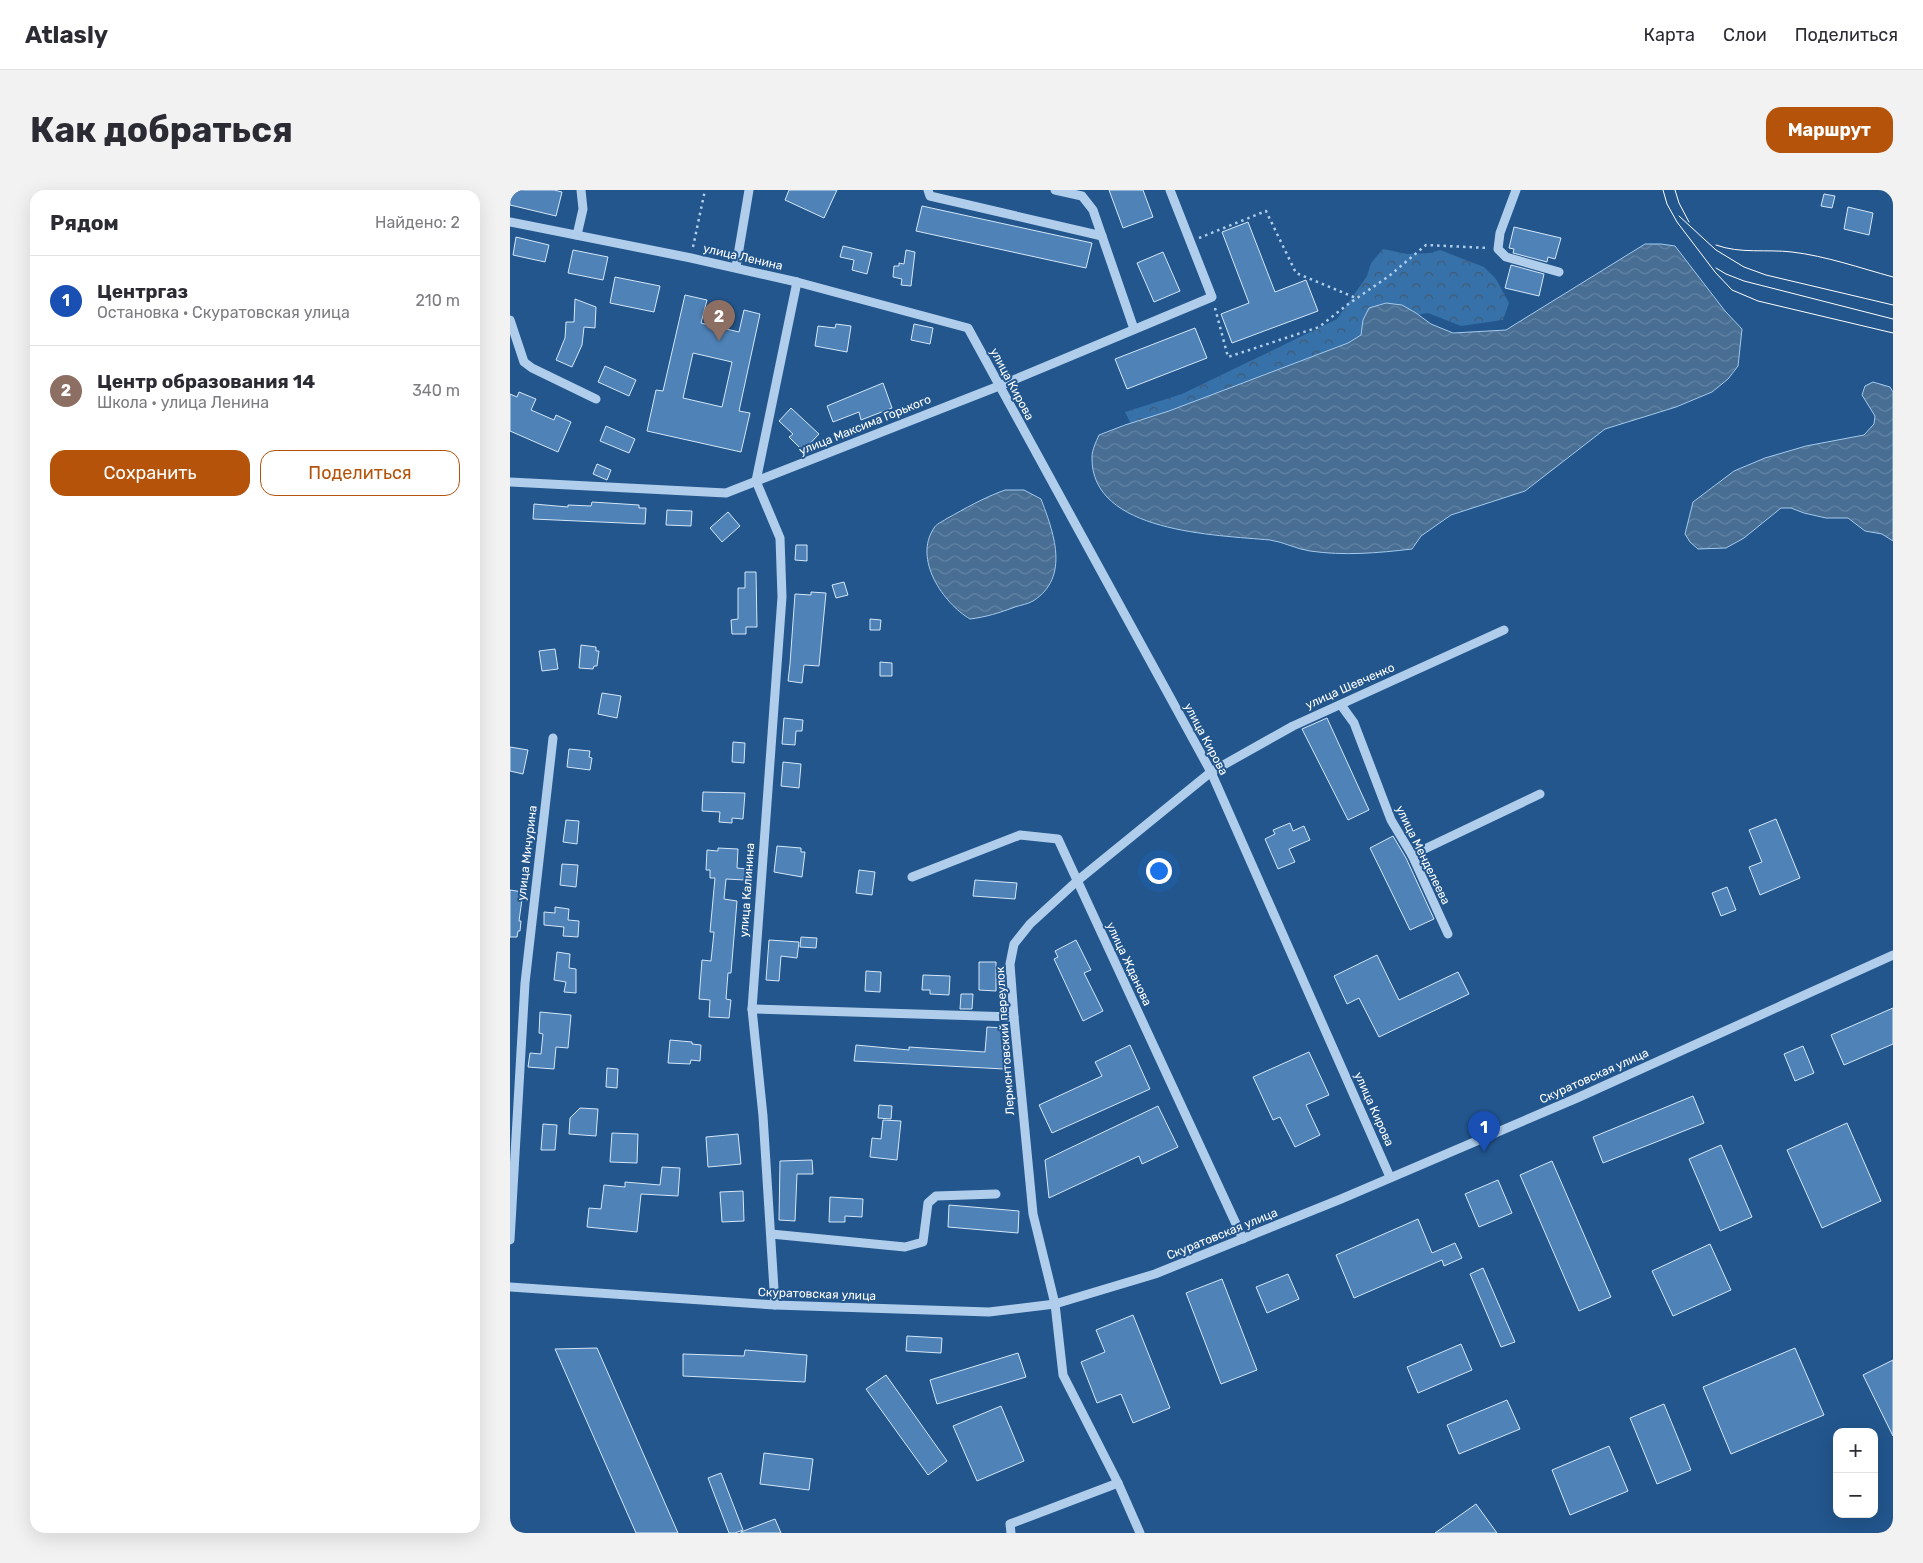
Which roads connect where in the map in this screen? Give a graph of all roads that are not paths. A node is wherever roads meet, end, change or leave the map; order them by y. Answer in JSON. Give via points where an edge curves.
{"nodes":[{"id":1,"x":581,"y":190,"type":"edge"},
{"id":2,"x":749,"y":190,"type":"edge"},
{"id":3,"x":928,"y":190,"type":"edge"},
{"id":4,"x":1055,"y":190,"type":"edge"},
{"id":5,"x":1170,"y":190,"type":"edge"},
{"id":6,"x":1516,"y":190,"type":"edge"},
{"id":7,"x":510,"y":222,"type":"edge"},
{"id":8,"x":577,"y":235,"type":"junction"},
{"id":9,"x":1102,"y":236,"type":"junction"},
{"id":10,"x":736,"y":267,"type":"junction"},
{"id":11,"x":1559,"y":272,"type":"dead end"},
{"id":12,"x":797,"y":282,"type":"junction"},
{"id":13,"x":510,"y":320,"type":"edge"},
{"id":14,"x":968,"y":328,"type":"joint"},
{"id":15,"x":1134,"y":329,"type":"junction"},
{"id":16,"x":999,"y":386,"type":"junction"},
{"id":17,"x":596,"y":399,"type":"dead end"},
{"id":18,"x":756,"y":481,"type":"junction"},
{"id":19,"x":510,"y":482,"type":"edge"},
{"id":20,"x":1504,"y":630,"type":"dead end"},
{"id":21,"x":1341,"y":705,"type":"junction"},
{"id":22,"x":553,"y":738,"type":"dead end"},
{"id":23,"x":1211,"y":772,"type":"junction"},
{"id":24,"x":1540,"y":794,"type":"dead end"},
{"id":25,"x":1412,"y":855,"type":"junction"},
{"id":26,"x":912,"y":878,"type":"dead end"},
{"id":27,"x":1077,"y":880,"type":"junction"},
{"id":28,"x":1448,"y":934,"type":"dead end"},
{"id":29,"x":1893,"y":956,"type":"edge"},
{"id":30,"x":752,"y":1009,"type":"junction"},
{"id":31,"x":1014,"y":1017,"type":"junction"},
{"id":32,"x":1390,"y":1177,"type":"junction"},
{"id":33,"x":996,"y":1194,"type":"dead end"},
{"id":34,"x":771,"y":1234,"type":"junction"},
{"id":35,"x":1243,"y":1239,"type":"junction"},
{"id":36,"x":510,"y":1240,"type":"edge"},
{"id":37,"x":510,"y":1287,"type":"edge"},
{"id":38,"x":1055,"y":1304,"type":"junction"},
{"id":39,"x":775,"y":1305,"type":"junction"},
{"id":40,"x":1118,"y":1483,"type":"junction"},
{"id":41,"x":1011,"y":1533,"type":"edge"},
{"id":42,"x":1140,"y":1533,"type":"edge"}],
"edges":[{"from":1,"to":8,"type":"street","via":[[583,209]]},
{"from":2,"to":10,"type":"street"},
{"from":3,"to":9,"type":"street","via":[[930,196]]},
{"from":4,"to":9,"type":"street","via":[[1082,196],[1093,210]]},
{"from":5,"to":15,"type":"street","name":"улица Максима Горького","via":[[1212,297]]},
{"from":6,"to":11,"type":"street","via":[[1500,233],[1498,248],[1506,257]]},
{"from":7,"to":8,"type":"street","name":"улица Ленина"},
{"from":8,"to":10,"type":"street","name":"улица Ленина"},
{"from":9,"to":15,"type":"street"},
{"from":10,"to":12,"type":"street","name":"улица Ленина"},
{"from":12,"to":14,"type":"street","name":"улица Ленина"},
{"from":12,"to":18,"type":"street"},
{"from":13,"to":17,"type":"street","via":[[524,362]]},
{"from":14,"to":16,"type":"street","name":"улица Кирова"},
{"from":15,"to":16,"type":"street","name":"улица Максима Горького"},
{"from":16,"to":18,"type":"street","name":"улица Максима Горького"},
{"from":16,"to":23,"type":"street","name":"улица Кирова"},
{"from":18,"to":19,"type":"street","name":"улица Максима Горького","via":[[726,493]]},
{"from":18,"to":30,"type":"street","name":"улица Калинина","via":[[780,538],[782,597]]},
{"from":20,"to":21,"type":"street","name":"улица Шевченко"},
{"from":21,"to":23,"type":"street","name":"улица Шевченко","via":[[1293,726]]},
{"from":21,"to":25,"type":"street","name":"улица Менделеева","via":[[1354,723],[1391,820]]},
{"from":22,"to":36,"type":"street","name":"улица Мичурина","via":[[524,983]]},
{"from":23,"to":27,"type":"street","name":"Лермонтовский переулок"},
{"from":23,"to":32,"type":"street","name":"улица Кирова"},
{"from":24,"to":25,"type":"street"},
{"from":25,"to":28,"type":"street","name":"улица Менделеева"},
{"from":26,"to":27,"type":"street","name":"улица Жданова","via":[[1020,835],[1058,839]]},
{"from":27,"to":31,"type":"street","name":"Лермонтовский переулок","via":[[1030,924],[1014,944],[1010,964]]},
{"from":27,"to":35,"type":"street","name":"улица Жданова"},
{"from":29,"to":32,"type":"street","name":"Скуратовская улица","via":[[1577,1098]]},
{"from":30,"to":31,"type":"street"},
{"from":30,"to":34,"type":"street","name":"улица Калинина"},
{"from":31,"to":38,"type":"street","name":"Лермонтовский переулок","via":[[1033,1214]]},
{"from":32,"to":35,"type":"street","name":"Скуратовская улица"},
{"from":33,"to":34,"type":"street","via":[[936,1196],[928,1203],[923,1242],[905,1247]]},
{"from":34,"to":39,"type":"street","name":"улица Калинина"},
{"from":35,"to":38,"type":"street","name":"Скуратовская улица","via":[[1155,1274]]},
{"from":37,"to":39,"type":"street","name":"Скуратовская улица"},
{"from":38,"to":39,"type":"street","name":"Скуратовская улица","via":[[989,1312]]},
{"from":38,"to":40,"type":"street","name":"Лермонтовский переулок","via":[[1062,1375]]},
{"from":40,"to":41,"type":"street","via":[[1010,1524]]},
{"from":40,"to":42,"type":"street","name":"Лермонтовский переулок"}]}
